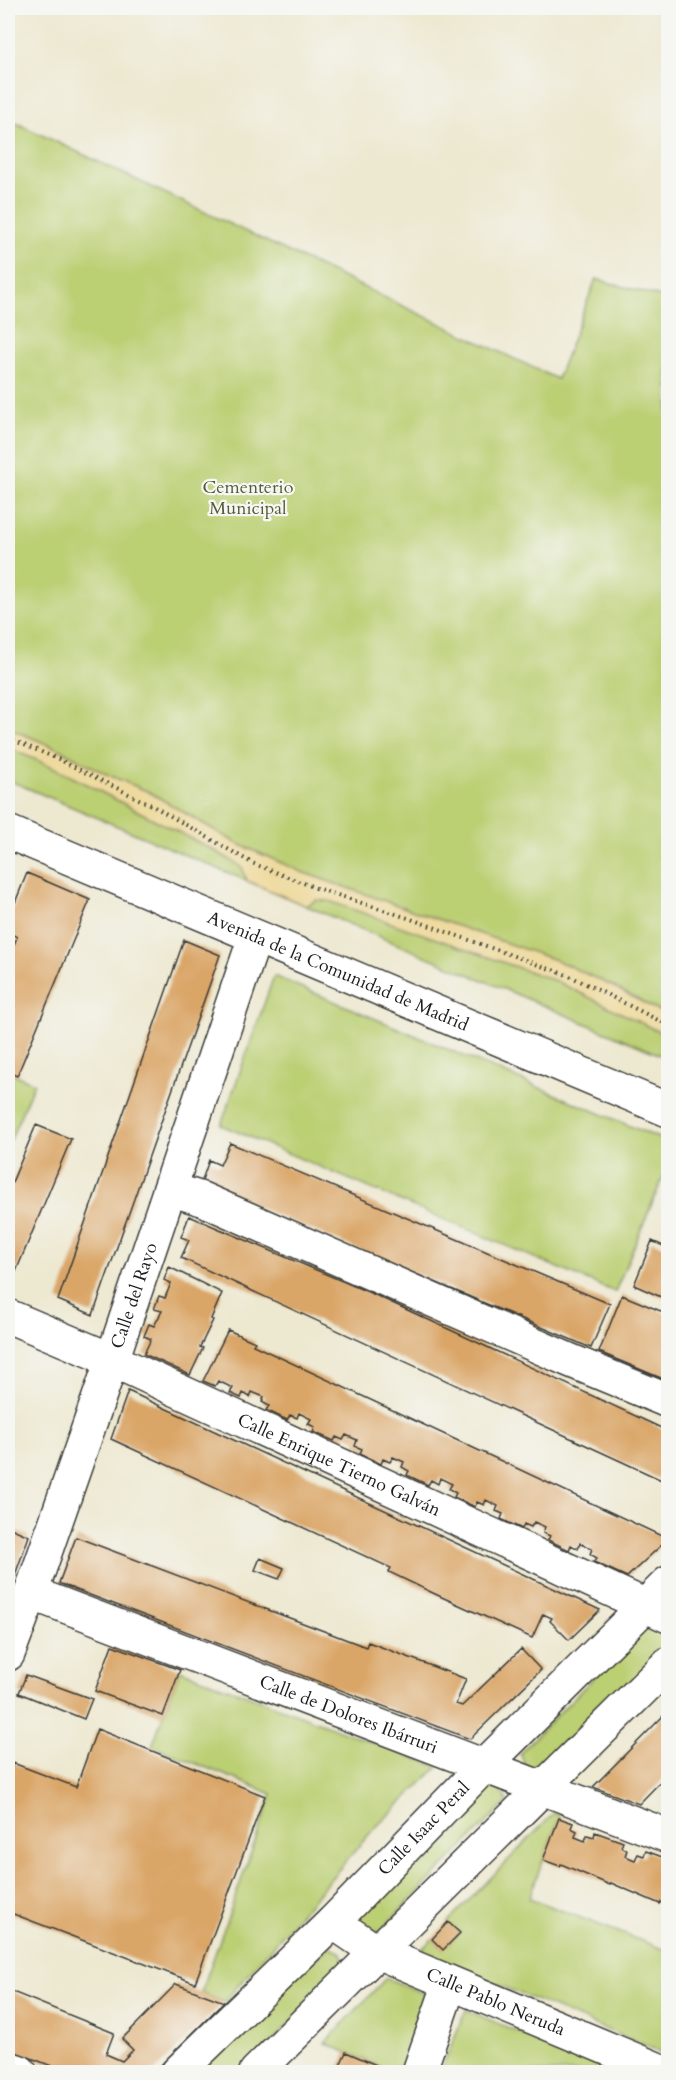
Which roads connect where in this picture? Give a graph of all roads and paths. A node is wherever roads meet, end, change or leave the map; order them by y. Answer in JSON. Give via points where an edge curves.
{"nodes":[{"id":1,"x":8,"y":738,"type":"edge"},
{"id":2,"x":8,"y":832,"type":"edge"},
{"id":3,"x":255,"y":937,"type":"junction"},
{"id":4,"x":669,"y":1025,"type":"edge"},
{"id":5,"x":669,"y":1110,"type":"edge"},
{"id":6,"x":170,"y":1190,"type":"junction"},
{"id":7,"x":8,"y":1316,"type":"edge"},
{"id":8,"x":112,"y":1360,"type":"junction"},
{"id":9,"x":669,"y":1401,"type":"edge"},
{"id":10,"x":669,"y":1583,"type":"edge"},
{"id":11,"x":31,"y":1593,"type":"junction"},
{"id":12,"x":657,"y":1611,"type":"edge"},
{"id":13,"x":8,"y":1654,"type":"edge"},
{"id":14,"x":669,"y":1664,"type":"edge"},
{"id":15,"x":483,"y":1767,"type":"junction"},
{"id":16,"x":544,"y":1788,"type":"junction"},
{"id":17,"x":669,"y":1836,"type":"edge"},
{"id":18,"x":333,"y":1922,"type":"junction"},
{"id":19,"x":377,"y":1952,"type":"junction"},
{"id":20,"x":450,"y":1983,"type":"junction"},
{"id":21,"x":632,"y":2066,"type":"edge"},
{"id":22,"x":8,"y":2068,"type":"edge"},
{"id":23,"x":20,"y":2073,"type":"edge"},
{"id":24,"x":178,"y":2073,"type":"edge"},
{"id":25,"x":256,"y":2073,"type":"edge"},
{"id":26,"x":419,"y":2073,"type":"edge"},
{"id":27,"x":664,"y":2073,"type":"edge"}],
"edges":[{"from":1,"to":4,"type":"path","via":[[153,806],[252,863],[572,977]]},
{"from":2,"to":3,"type":"street","name":"Avenida de la Comunidad de Madrid"},
{"from":3,"to":5,"type":"street","name":"Avenida de la Comunidad de Madrid"},
{"from":3,"to":6,"type":"street","name":"Calle del Rayo"},
{"from":6,"to":8,"type":"street","name":"Calle del Rayo"},
{"from":6,"to":9,"type":"street","via":[[202,1199]]},
{"from":7,"to":8,"type":"street","name":"Calle Enrique Tierno Galván"},
{"from":8,"to":11,"type":"street","name":"Calle del Rayo"},
{"from":8,"to":12,"type":"street","name":"Calle Enrique Tierno Galván"},
{"from":10,"to":12,"type":"street","name":"Calle Isaac Peral"},
{"from":11,"to":13,"type":"street","name":"Calle del Rayo"},
{"from":11,"to":15,"type":"street","name":"Calle de Dolores Ibárruri"},
{"from":12,"to":15,"type":"street","name":"Calle Isaac Peral"},
{"from":14,"to":16,"type":"street"},
{"from":15,"to":16,"type":"street","name":"Calle de Dolores Ibárruri"},
{"from":15,"to":18,"type":"street","name":"Calle Isaac Peral"},
{"from":16,"to":17,"type":"street","name":"Calle de Dolores Ibárruri"},
{"from":16,"to":19,"type":"street"},
{"from":18,"to":19,"type":"street","name":"Calle Pablo Neruda"},
{"from":18,"to":24,"type":"street","name":"Calle Isaac Peral"},
{"from":19,"to":20,"type":"street","name":"Calle Pablo Neruda"},
{"from":19,"to":25,"type":"street"},
{"from":20,"to":21,"type":"street","name":"Calle Pablo Neruda"},
{"from":20,"to":26,"type":"street"},
{"from":21,"to":27,"type":"street","name":"Calle Pablo Neruda"},
{"from":22,"to":23,"type":"street"}]}
